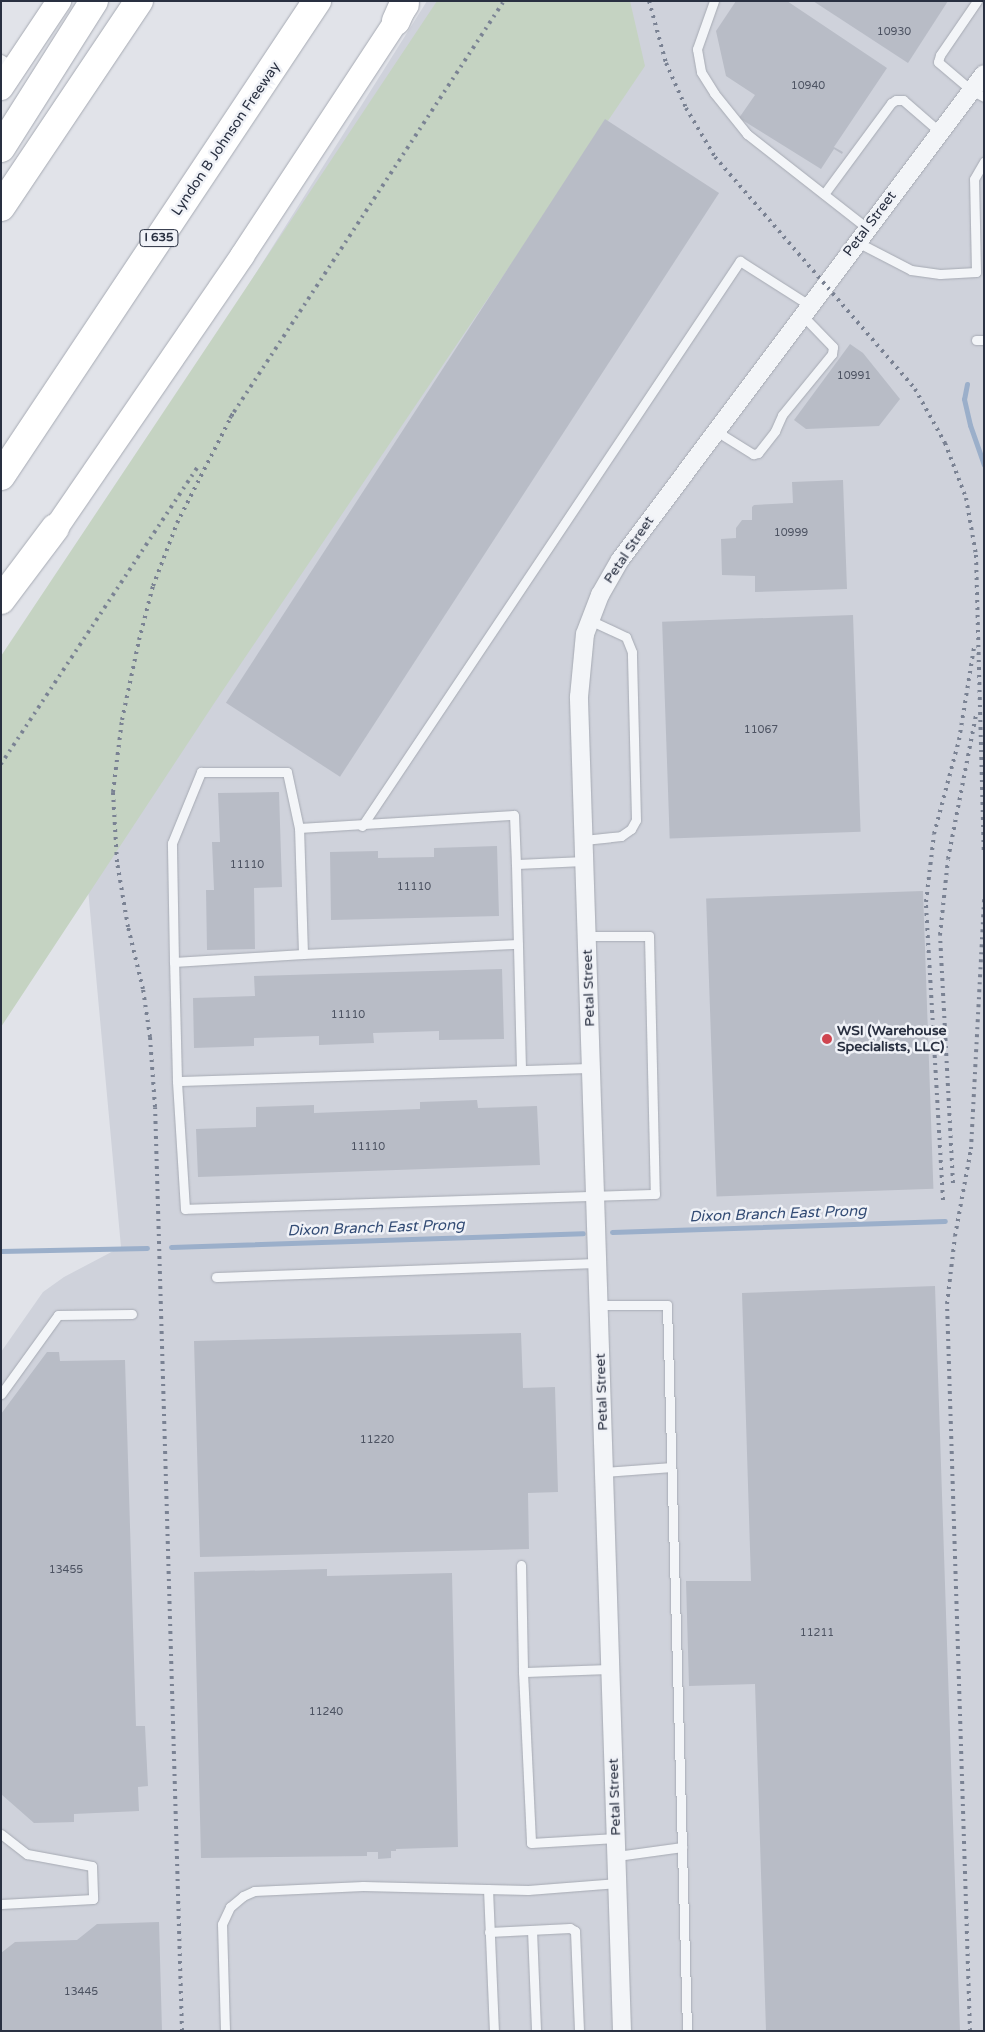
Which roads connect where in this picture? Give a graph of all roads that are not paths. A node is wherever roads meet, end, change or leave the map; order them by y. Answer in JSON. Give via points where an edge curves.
{"nodes":[{"id":1,"x":58,"y":1,"type":"edge"},
{"id":2,"x":94,"y":1,"type":"edge"},
{"id":3,"x":139,"y":1,"type":"edge"},
{"id":4,"x":317,"y":1,"type":"edge"},
{"id":5,"x":714,"y":1,"type":"edge"},
{"id":6,"x":977,"y":1,"type":"edge"},
{"id":7,"x":403,"y":8,"type":"edge"},
{"id":8,"x":8,"y":63,"type":"edge"},
{"id":9,"x":984,"y":74,"type":"edge"},
{"id":10,"x":1,"y":88,"type":"edge"},
{"id":11,"x":978,"y":94,"type":"edge"},
{"id":12,"x":940,"y":132,"type":"junction"},
{"id":13,"x":1,"y":148,"type":"edge"},
{"id":14,"x":984,"y":162,"type":"edge"},
{"id":15,"x":824,"y":194,"type":"junction"},
{"id":16,"x":1,"y":207,"type":"edge"},
{"id":17,"x":862,"y":235,"type":"junction"},
{"id":18,"x":806,"y":310,"type":"junction"},
{"id":19,"x":716,"y":431,"type":"junction"},
{"id":20,"x":1,"y":476,"type":"edge"},
{"id":21,"x":55,"y":528,"type":"junction"},
{"id":22,"x":1,"y":600,"type":"edge"},
{"id":23,"x":1,"y":614,"type":"edge"},
{"id":24,"x":590,"y":620,"type":"junction"},
{"id":25,"x":362,"y":826,"type":"junction"},
{"id":26,"x":299,"y":828,"type":"junction"},
{"id":27,"x":584,"y":840,"type":"junction"},
{"id":28,"x":585,"y":861,"type":"junction"},
{"id":29,"x":516,"y":864,"type":"junction"},
{"id":30,"x":587,"y":936,"type":"junction"},
{"id":31,"x":518,"y":944,"type":"junction"},
{"id":32,"x":303,"y":954,"type":"junction"},
{"id":33,"x":174,"y":962,"type":"junction"},
{"id":34,"x":592,"y":1068,"type":"junction"},
{"id":35,"x":521,"y":1069,"type":"junction"},
{"id":36,"x":177,"y":1081,"type":"junction"},
{"id":37,"x":596,"y":1197,"type":"junction"},
{"id":38,"x":598,"y":1263,"type":"junction"},
{"id":39,"x":216,"y":1277,"type":"dead end"},
{"id":40,"x":600,"y":1305,"type":"junction"},
{"id":41,"x":132,"y":1314,"type":"dead end"},
{"id":42,"x":1,"y":1394,"type":"edge"},
{"id":43,"x":671,"y":1466,"type":"junction"},
{"id":44,"x":605,"y":1472,"type":"junction"},
{"id":45,"x":521,"y":1565,"type":"dead end"},
{"id":46,"x":611,"y":1669,"type":"junction"},
{"id":47,"x":523,"y":1672,"type":"junction"},
{"id":48,"x":1,"y":1834,"type":"edge"},
{"id":49,"x":616,"y":1838,"type":"junction"},
{"id":50,"x":682,"y":1847,"type":"junction"},
{"id":51,"x":617,"y":1856,"type":"junction"},
{"id":52,"x":618,"y":1883,"type":"junction"},
{"id":53,"x":488,"y":1889,"type":"junction"},
{"id":54,"x":1,"y":1904,"type":"edge"},
{"id":55,"x":532,"y":1930,"type":"junction"},
{"id":56,"x":489,"y":1932,"type":"junction"},
{"id":57,"x":225,"y":2031,"type":"edge"},
{"id":58,"x":494,"y":2031,"type":"edge"},
{"id":59,"x":536,"y":2031,"type":"edge"},
{"id":60,"x":579,"y":2031,"type":"edge"},
{"id":61,"x":622,"y":2031,"type":"edge"},
{"id":62,"x":687,"y":2031,"type":"edge"}],
"edges":[{"from":1,"to":8,"type":"main road"},
{"from":2,"to":13,"type":"highway"},
{"from":3,"to":16,"type":"highway"},
{"from":4,"to":20,"type":"highway","name":"Lyndon B Johnson Freeway","number":"I 635"},
{"from":5,"to":15,"type":"lane","via":[[697,49],[701,72],[747,134]]},
{"from":6,"to":11,"type":"lane","via":[[938,62]]},
{"from":7,"to":21,"type":"main road","via":[[242,256]]},
{"from":8,"to":10,"type":"main road"},
{"from":9,"to":11,"type":"street","name":"Petal Street"},
{"from":11,"to":12,"type":"street","name":"Petal Street"},
{"from":12,"to":15,"type":"lane","via":[[902,100],[891,102]]},
{"from":12,"to":17,"type":"street","name":"Petal Street"},
{"from":14,"to":17,"type":"lane","via":[[974,179],[976,272],[940,274],[911,270]]},
{"from":15,"to":17,"type":"lane"},
{"from":17,"to":18,"type":"street","name":"Petal Street"},
{"from":18,"to":19,"type":"street","name":"Petal Street"},
{"from":18,"to":19,"type":"lane","via":[[833,347],[832,354],[782,415],[775,431],[758,453],[753,454]]},
{"from":18,"to":25,"type":"lane","via":[[740,261]]},
{"from":19,"to":24,"type":"street","name":"Petal Street","via":[[620,560]]},
{"from":21,"to":22,"type":"highway"},
{"from":21,"to":23,"type":"main road"},
{"from":24,"to":27,"type":"street","name":"Petal Street","via":[[585,634],[578,697]]},
{"from":24,"to":27,"type":"lane","via":[[626,637],[632,652],[636,820],[631,829],[621,836]]},
{"from":25,"to":26,"type":"lane"},
{"from":25,"to":29,"type":"lane","via":[[514,815]]},
{"from":26,"to":32,"type":"lane"},
{"from":26,"to":33,"type":"lane","via":[[287,772],[202,772],[172,844]]},
{"from":27,"to":28,"type":"street","name":"Petal Street"},
{"from":28,"to":29,"type":"lane"},
{"from":28,"to":30,"type":"street","name":"Petal Street"},
{"from":29,"to":31,"type":"lane"},
{"from":30,"to":34,"type":"street","name":"Petal Street"},
{"from":30,"to":37,"type":"lane","via":[[649,936],[655,1194]]},
{"from":31,"to":32,"type":"lane"},
{"from":31,"to":35,"type":"lane"},
{"from":32,"to":33,"type":"lane"},
{"from":33,"to":36,"type":"lane"},
{"from":34,"to":35,"type":"lane"},
{"from":34,"to":37,"type":"street","name":"Petal Street"},
{"from":35,"to":36,"type":"lane"},
{"from":36,"to":37,"type":"lane","via":[[185,1209]]},
{"from":37,"to":38,"type":"street","name":"Petal Street"},
{"from":38,"to":39,"type":"lane"},
{"from":38,"to":40,"type":"street","name":"Petal Street"},
{"from":40,"to":43,"type":"lane","via":[[666,1305]]},
{"from":40,"to":44,"type":"street","name":"Petal Street"},
{"from":41,"to":42,"type":"lane","via":[[58,1314]]},
{"from":43,"to":44,"type":"lane"},
{"from":43,"to":50,"type":"lane"},
{"from":44,"to":46,"type":"street","name":"Petal Street"},
{"from":45,"to":47,"type":"lane"},
{"from":46,"to":47,"type":"lane"},
{"from":46,"to":49,"type":"street","name":"Petal Street"},
{"from":47,"to":49,"type":"lane","via":[[531,1843]]},
{"from":48,"to":54,"type":"lane","via":[[27,1854],[92,1866],[93,1899]]},
{"from":49,"to":51,"type":"street","name":"Petal Street"},
{"from":50,"to":51,"type":"lane"},
{"from":50,"to":62,"type":"lane"},
{"from":51,"to":52,"type":"street","name":"Petal Street"},
{"from":52,"to":53,"type":"lane","via":[[528,1890]]},
{"from":52,"to":61,"type":"street","name":"Petal Street"},
{"from":53,"to":56,"type":"lane"},
{"from":53,"to":57,"type":"lane","via":[[363,1886],[254,1891],[243,1896],[230,1907],[222,1924]]},
{"from":55,"to":56,"type":"lane"},
{"from":55,"to":59,"type":"lane"},
{"from":55,"to":60,"type":"lane","via":[[570,1928],[575,1931]]},
{"from":56,"to":58,"type":"lane"}]}
